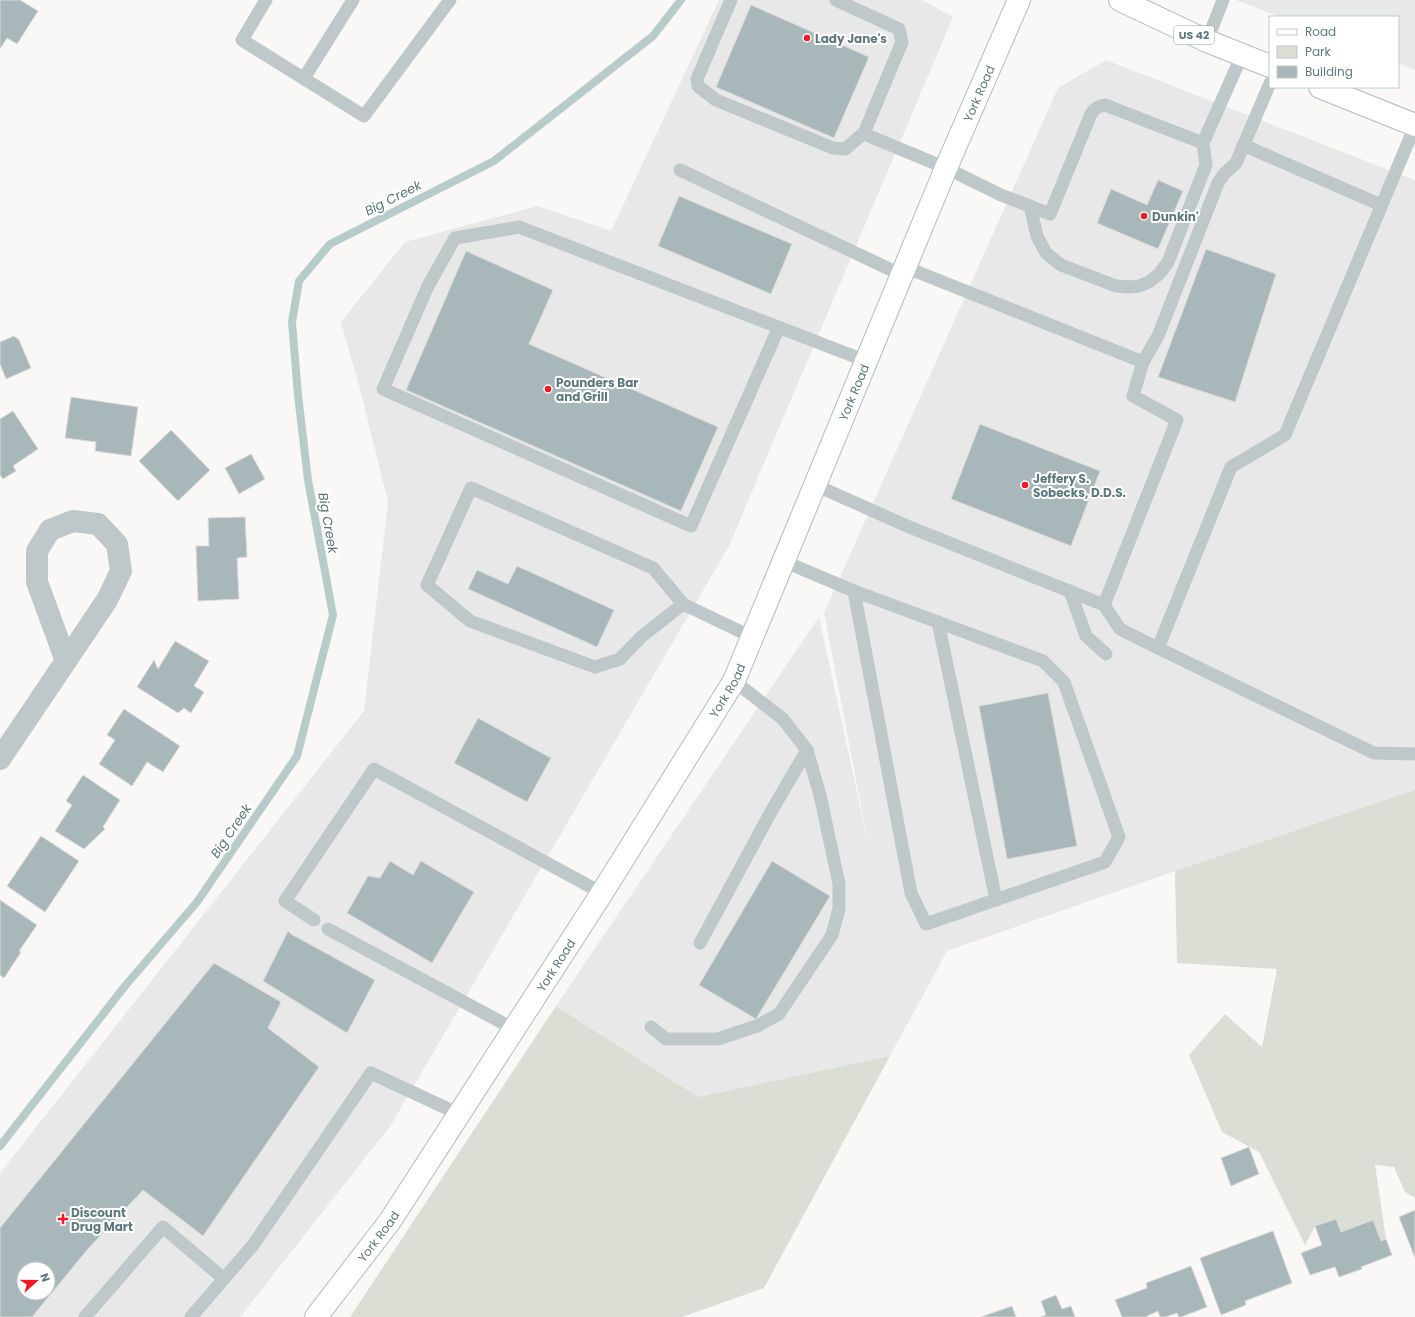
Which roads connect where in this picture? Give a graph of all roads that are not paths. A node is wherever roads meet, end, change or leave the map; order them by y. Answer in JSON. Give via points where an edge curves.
{"nodes":[{"id":1,"x":266,"y":0,"type":"edge"},
{"id":2,"x":353,"y":0,"type":"edge"},
{"id":3,"x":450,"y":0,"type":"edge"},
{"id":4,"x":732,"y":0,"type":"edge"},
{"id":5,"x":836,"y":0,"type":"edge"},
{"id":6,"x":1019,"y":0,"type":"edge"},
{"id":7,"x":1120,"y":0,"type":"edge"},
{"id":8,"x":1223,"y":0,"type":"edge"},
{"id":9,"x":1207,"y":41,"type":"junction"},
{"id":10,"x":1242,"y":55,"type":"junction"},
{"id":11,"x":1269,"y":66,"type":"edge"},
{"id":12,"x":304,"y":78,"type":"junction"},
{"id":13,"x":1269,"y":85,"type":"edge"},
{"id":14,"x":1322,"y":88,"type":"edge"},
{"id":15,"x":1415,"y":126,"type":"edge"},
{"id":16,"x":865,"y":132,"type":"junction"},
{"id":17,"x":1203,"y":143,"type":"junction"},
{"id":18,"x":1243,"y":145,"type":"junction"},
{"id":19,"x":946,"y":168,"type":"junction"},
{"id":20,"x":680,"y":170,"type":"dead end"},
{"id":21,"x":1381,"y":205,"type":"junction"},
{"id":22,"x":1030,"y":206,"type":"junction"},
{"id":23,"x":903,"y":271,"type":"junction"},
{"id":24,"x":779,"y":327,"type":"junction"},
{"id":25,"x":866,"y":361,"type":"junction"},
{"id":26,"x":1143,"y":362,"type":"junction"},
{"id":27,"x":815,"y":485,"type":"junction"},
{"id":28,"x":783,"y":561,"type":"junction"},
{"id":29,"x":854,"y":591,"type":"junction"},
{"id":30,"x":1070,"y":591,"type":"junction"},
{"id":31,"x":683,"y":604,"type":"junction"},
{"id":32,"x":1104,"y":605,"type":"junction"},
{"id":33,"x":938,"y":622,"type":"junction"},
{"id":34,"x":752,"y":637,"type":"junction"},
{"id":35,"x":1158,"y":648,"type":"junction"},
{"id":36,"x":1106,"y":654,"type":"dead end"},
{"id":37,"x":66,"y":661,"type":"junction"},
{"id":38,"x":734,"y":681,"type":"junction"},
{"id":39,"x":807,"y":750,"type":"junction"},
{"id":40,"x":1415,"y":754,"type":"edge"},
{"id":41,"x":0,"y":759,"type":"edge"},
{"id":42,"x":602,"y":893,"type":"junction"},
{"id":43,"x":996,"y":900,"type":"junction"},
{"id":44,"x":314,"y":920,"type":"dead end"},
{"id":45,"x":328,"y":930,"type":"dead end"},
{"id":46,"x":700,"y":943,"type":"dead end"},
{"id":47,"x":651,"y":1027,"type":"dead end"},
{"id":48,"x":514,"y":1029,"type":"junction"},
{"id":49,"x":459,"y":1114,"type":"junction"},
{"id":50,"x":224,"y":1279,"type":"junction"},
{"id":51,"x":85,"y":1317,"type":"edge"},
{"id":52,"x":191,"y":1317,"type":"edge"},
{"id":53,"x":316,"y":1317,"type":"edge"}],
"edges":[{"from":1,"to":12,"type":"lane","via":[[242,40]]},
{"from":2,"to":12,"type":"lane"},
{"from":3,"to":12,"type":"lane","via":[[364,116]]},
{"from":4,"to":16,"type":"lane","via":[[698,79],[698,86],[716,100],[833,148],[845,149]]},
{"from":5,"to":16,"type":"lane","via":[[899,30],[902,42]]},
{"from":6,"to":19,"type":"main road","name":"York Road"},
{"from":7,"to":9,"type":"main road","number":"US 42"},
{"from":8,"to":9,"type":"lane"},
{"from":9,"to":10,"type":"main road","number":"US 42"},
{"from":10,"to":11,"type":"main road","number":"US 42"},
{"from":10,"to":17,"type":"lane"},
{"from":13,"to":18,"type":"lane"},
{"from":14,"to":15,"type":"main road"},
{"from":15,"to":21,"type":"lane"},
{"from":16,"to":19,"type":"lane","via":[[869,136]]},
{"from":17,"to":22,"type":"lane","via":[[1105,105],[1099,106],[1094,108],[1091,114],[1050,214]]},
{"from":17,"to":22,"type":"lane","via":[[1206,165],[1168,262],[1159,274],[1139,286],[1116,286],[1061,265],[1046,253],[1037,236]]},
{"from":18,"to":21,"type":"lane"},
{"from":18,"to":26,"type":"lane","via":[[1236,163],[1218,184],[1158,336]]},
{"from":19,"to":22,"type":"lane"},
{"from":19,"to":23,"type":"main road","name":"York Road"},
{"from":20,"to":23,"type":"lane"},
{"from":21,"to":35,"type":"lane","via":[[1285,435],[1231,467]]},
{"from":23,"to":25,"type":"main road","name":"York Road"},
{"from":23,"to":26,"type":"lane"},
{"from":24,"to":24,"type":"lane","via":[[519,227],[455,238],[428,286],[383,389],[691,526]]},
{"from":24,"to":25,"type":"lane"},
{"from":25,"to":27,"type":"main road","name":"York Road"},
{"from":26,"to":32,"type":"lane","via":[[1133,396],[1177,420]]},
{"from":27,"to":28,"type":"main road","name":"York Road"},
{"from":27,"to":30,"type":"lane","via":[[908,526]]},
{"from":28,"to":29,"type":"lane"},
{"from":28,"to":34,"type":"main road","name":"York Road"},
{"from":29,"to":33,"type":"lane"},
{"from":29,"to":43,"type":"lane","via":[[911,893],[926,924]]},
{"from":30,"to":32,"type":"lane"},
{"from":30,"to":36,"type":"lane","via":[[1086,636]]},
{"from":31,"to":31,"type":"lane","via":[[653,568],[471,488],[427,585],[470,621],[595,666],[620,660],[641,637]]},
{"from":31,"to":34,"type":"lane"},
{"from":32,"to":35,"type":"lane","via":[[1120,629]]},
{"from":33,"to":43,"type":"lane"},
{"from":33,"to":43,"type":"lane","via":[[1042,661],[1064,682],[1119,837],[1105,862]]},
{"from":34,"to":38,"type":"main road","name":"York Road"},
{"from":35,"to":40,"type":"lane","via":[[1374,753]]},
{"from":37,"to":37,"type":"street","via":[[107,600],[121,570],[117,544],[98,524],[73,521],[50,530],[37,550],[37,582]]},
{"from":37,"to":41,"type":"street"},
{"from":38,"to":39,"type":"lane","via":[[783,719]]},
{"from":38,"to":42,"type":"main road","name":"York Road"},
{"from":39,"to":46,"type":"lane"},
{"from":39,"to":47,"type":"lane","via":[[820,795],[839,884],[839,908],[832,935],[779,1014],[757,1026],[718,1039],[666,1039]]},
{"from":42,"to":44,"type":"lane","via":[[374,769],[285,901]]},
{"from":42,"to":48,"type":"main road","name":"York Road"},
{"from":45,"to":48,"type":"lane"},
{"from":48,"to":49,"type":"main road","name":"York Road"},
{"from":49,"to":50,"type":"lane","via":[[371,1073],[254,1245]]},
{"from":49,"to":53,"type":"main road","name":"York Road","via":[[390,1221]]},
{"from":50,"to":51,"type":"lane","via":[[163,1227]]},
{"from":50,"to":52,"type":"lane"}]}
